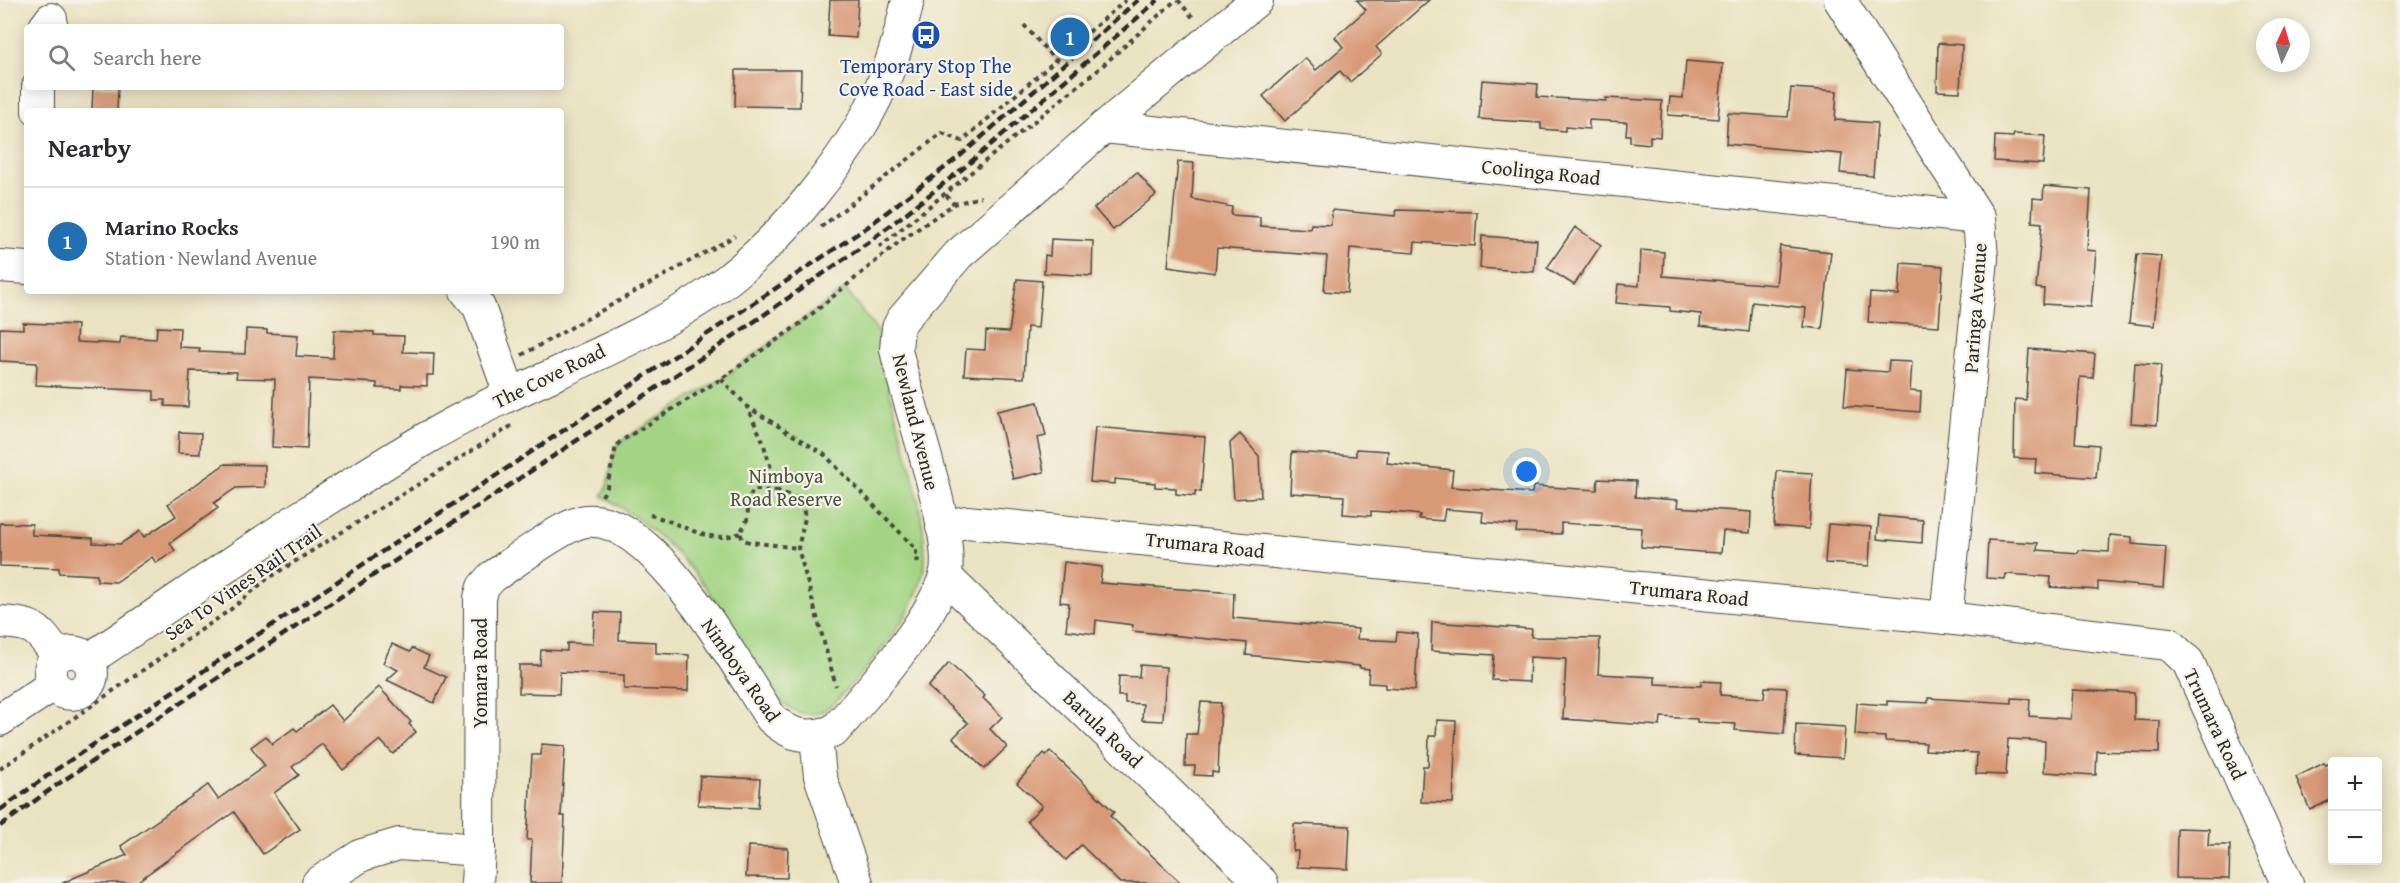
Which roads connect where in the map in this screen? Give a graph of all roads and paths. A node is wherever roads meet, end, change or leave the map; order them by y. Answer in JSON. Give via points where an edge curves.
{"nodes":[{"id":1,"x":908,"y":0,"type":"edge"},
{"id":2,"x":1126,"y":0,"type":"edge"},
{"id":3,"x":1177,"y":0,"type":"edge"},
{"id":4,"x":1257,"y":0,"type":"edge"},
{"id":5,"x":1840,"y":0,"type":"edge"},
{"id":6,"x":1024,"y":25,"type":"dead end"},
{"id":7,"x":1201,"y":26,"type":"dead end"},
{"id":8,"x":1056,"y":61,"type":"junction"},
{"id":9,"x":38,"y":90,"type":"edge"},
{"id":10,"x":38,"y":108,"type":"edge"},
{"id":11,"x":1104,"y":127,"type":"junction"},
{"id":12,"x":946,"y":195,"type":"junction"},
{"id":13,"x":988,"y":195,"type":"dead end"},
{"id":14,"x":954,"y":204,"type":"junction"},
{"id":15,"x":1979,"y":218,"type":"junction"},
{"id":16,"x":812,"y":232,"type":"dead end"},
{"id":17,"x":738,"y":234,"type":"dead end"},
{"id":18,"x":894,"y":236,"type":"junction"},
{"id":19,"x":899,"y":242,"type":"junction"},
{"id":20,"x":879,"y":247,"type":"dead end"},
{"id":21,"x":0,"y":266,"type":"edge"},
{"id":22,"x":24,"y":268,"type":"edge"},
{"id":23,"x":469,"y":294,"type":"edge"},
{"id":24,"x":721,"y":379,"type":"junction"},
{"id":25,"x":505,"y":381,"type":"junction"},
{"id":26,"x":746,"y":405,"type":"junction"},
{"id":27,"x":778,"y":491,"type":"junction"},
{"id":28,"x":594,"y":508,"type":"junction"},
{"id":29,"x":644,"y":514,"type":"dead end"},
{"id":30,"x":942,"y":527,"type":"junction"},
{"id":31,"x":740,"y":533,"type":"junction"},
{"id":32,"x":798,"y":548,"type":"junction"},
{"id":33,"x":935,"y":568,"type":"junction"},
{"id":34,"x":1946,"y":618,"type":"junction"},
{"id":35,"x":0,"y":622,"type":"edge"},
{"id":36,"x":66,"y":667,"type":"junction"},
{"id":37,"x":833,"y":693,"type":"dead end"},
{"id":38,"x":0,"y":720,"type":"edge"},
{"id":39,"x":816,"y":737,"type":"junction"},
{"id":40,"x":0,"y":769,"type":"edge"},
{"id":41,"x":479,"y":850,"type":"junction"},
{"id":42,"x":318,"y":883,"type":"edge"},
{"id":43,"x":477,"y":883,"type":"edge"},
{"id":44,"x":857,"y":883,"type":"edge"},
{"id":45,"x":1262,"y":883,"type":"edge"},
{"id":46,"x":2287,"y":883,"type":"edge"}],
"edges":[{"from":1,"to":25,"type":"street","name":"The Cove Road","via":[[889,69],[859,129],[817,189],[781,231],[704,297],[664,321]]},
{"from":2,"to":8,"type":"path"},
{"from":3,"to":7,"type":"path"},
{"from":3,"to":12,"type":"path"},
{"from":4,"to":11,"type":"street","name":"Newland Avenue"},
{"from":5,"to":15,"type":"street","name":"Paringa Avenue"},
{"from":6,"to":8,"type":"path"},
{"from":8,"to":16,"type":"path","via":[[962,141],[942,133]]},
{"from":9,"to":10,"type":"street"},
{"from":11,"to":15,"type":"street","name":"Coolinga Road"},
{"from":11,"to":30,"type":"street","name":"Newland Avenue","via":[[958,255],[898,328],[898,360]]},
{"from":12,"to":14,"type":"path"},
{"from":12,"to":18,"type":"path"},
{"from":13,"to":14,"type":"path"},
{"from":14,"to":19,"type":"path"},
{"from":15,"to":34,"type":"street","name":"Paringa Avenue","via":[[1982,258]]},
{"from":17,"to":25,"type":"path"},
{"from":18,"to":19,"type":"path"},
{"from":18,"to":20,"type":"path"},
{"from":19,"to":24,"type":"path","via":[[810,317]]},
{"from":21,"to":22,"type":"street"},
{"from":23,"to":25,"type":"street","via":[[480,307]]},
{"from":24,"to":26,"type":"path"},
{"from":24,"to":28,"type":"path","via":[[616,446]]},
{"from":25,"to":36,"type":"street","name":"The Cove Road","via":[[427,438]]},
{"from":25,"to":40,"type":"path","name":"Sea To Vines Rail Trail","via":[[513,420],[508,430],[267,579],[230,610]]},
{"from":26,"to":27,"type":"path","via":[[762,439]]},
{"from":26,"to":33,"type":"path","via":[[825,456],[916,549],[916,560]]},
{"from":27,"to":31,"type":"path","via":[[753,490]]},
{"from":27,"to":32,"type":"path","via":[[792,496],[803,507],[805,518]]},
{"from":28,"to":39,"type":"street","name":"Nimboya Road","via":[[605,521],[628,533],[654,555],[686,589],[771,718],[784,730]]},
{"from":28,"to":41,"type":"street","name":"Yomara Road","via":[[483,587]]},
{"from":29,"to":31,"type":"path","via":[[687,526],[709,538]]},
{"from":30,"to":33,"type":"street","name":"Newland Avenue","via":[[947,563]]},
{"from":30,"to":34,"type":"street","name":"Trumara Road","via":[[967,522]]},
{"from":31,"to":32,"type":"path","via":[[743,540],[750,542]]},
{"from":32,"to":37,"type":"path","via":[[838,685]]},
{"from":33,"to":39,"type":"street","name":"Newland Avenue","via":[[924,618],[834,731]]},
{"from":33,"to":45,"type":"street","name":"Barula Road"},
{"from":34,"to":46,"type":"street","name":"Trumara Road","via":[[2169,644],[2188,662]]},
{"from":35,"to":36,"type":"street","via":[[25,623],[36,629]]},
{"from":36,"to":38,"type":"street","name":"The Cove Road"},
{"from":39,"to":44,"type":"street","via":[[820,776]]},
{"from":41,"to":42,"type":"street","via":[[399,844],[362,855]]},
{"from":41,"to":43,"type":"street","name":"Yomara Road"}]}
